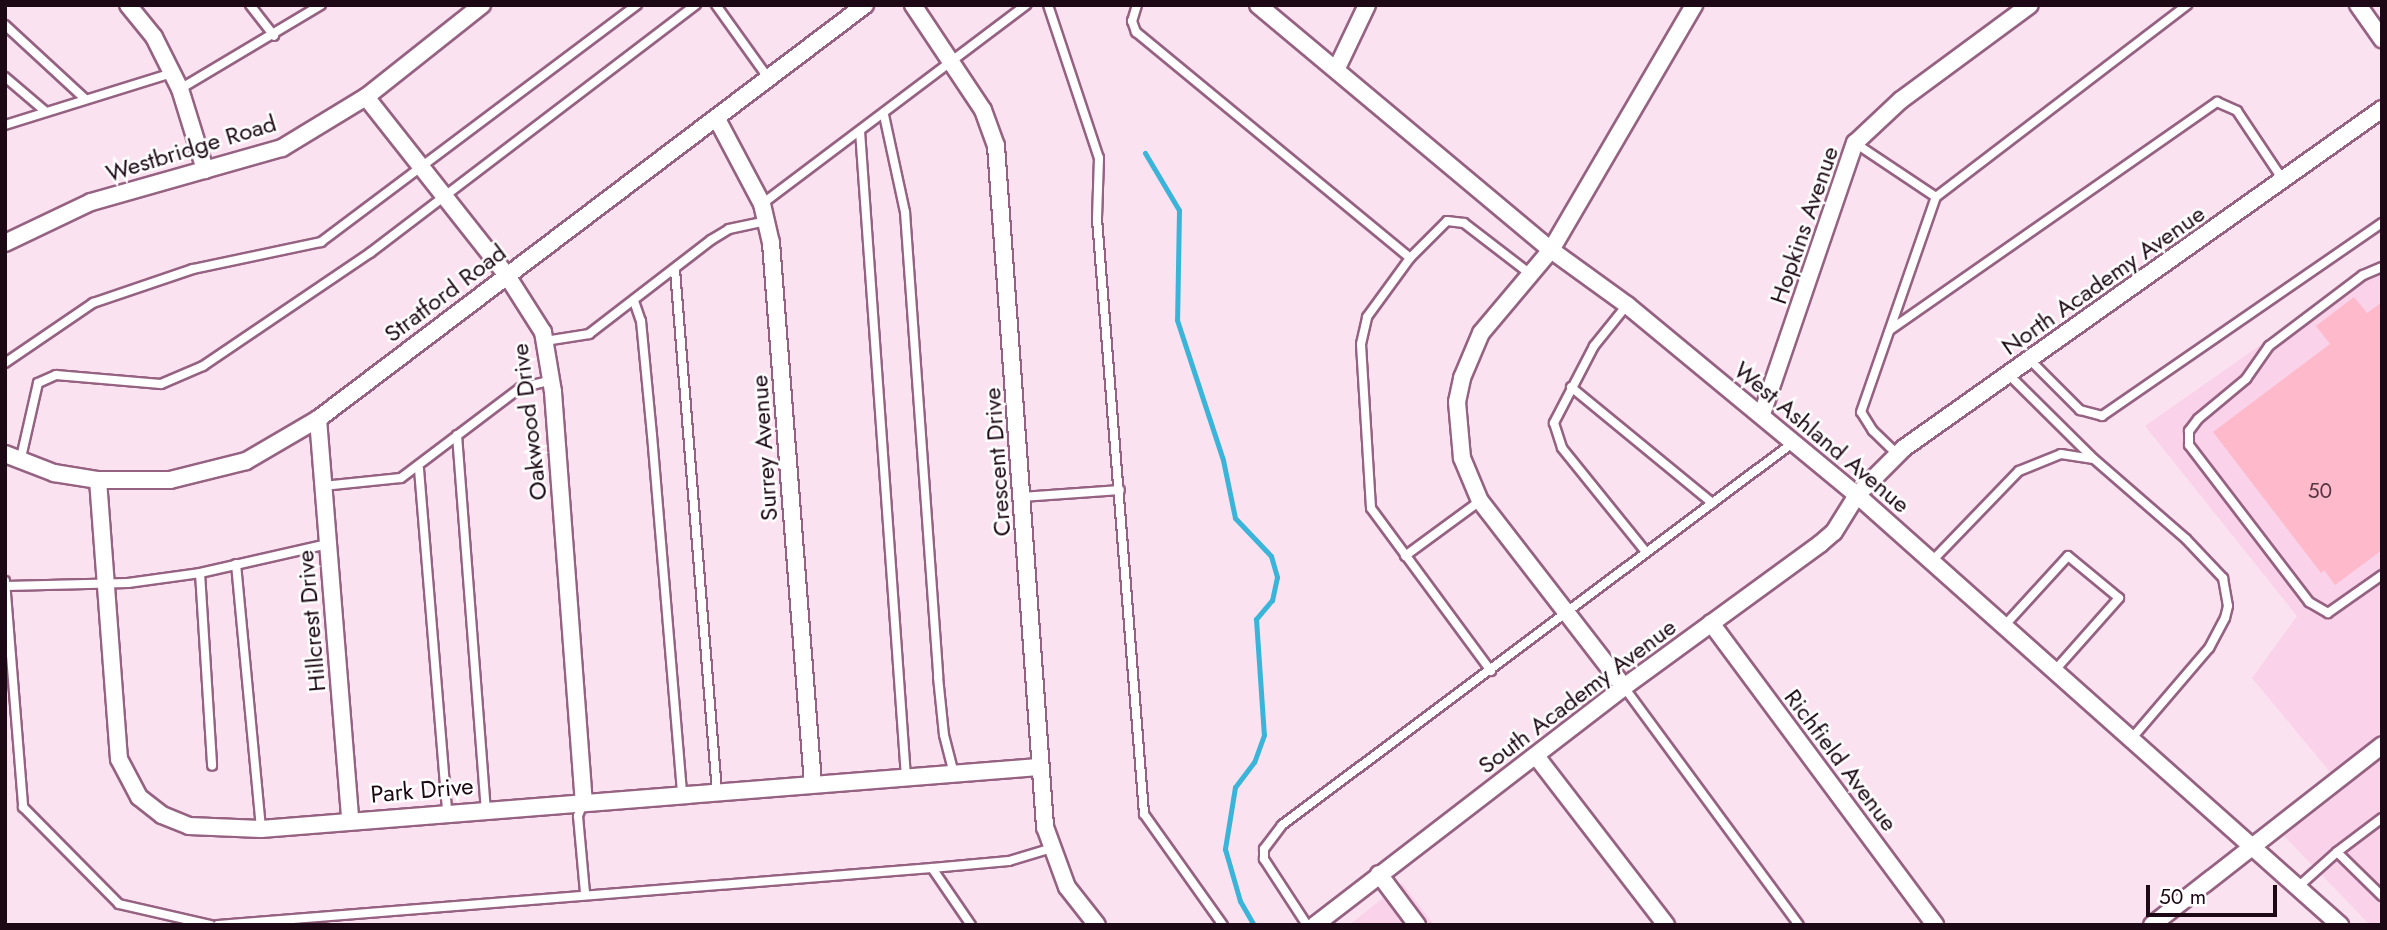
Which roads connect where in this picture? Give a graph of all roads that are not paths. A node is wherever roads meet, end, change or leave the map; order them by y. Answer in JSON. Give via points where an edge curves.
{"nodes":[{"id":1,"x":128,"y":5,"type":"edge"},
{"id":2,"x":250,"y":5,"type":"edge"},
{"id":3,"x":321,"y":5,"type":"edge"},
{"id":4,"x":482,"y":5,"type":"edge"},
{"id":5,"x":637,"y":5,"type":"edge"},
{"id":6,"x":696,"y":5,"type":"edge"},
{"id":7,"x":716,"y":5,"type":"edge"},
{"id":8,"x":865,"y":5,"type":"edge"},
{"id":9,"x":913,"y":5,"type":"edge"},
{"id":10,"x":1026,"y":5,"type":"edge"},
{"id":11,"x":1048,"y":5,"type":"edge"},
{"id":12,"x":1137,"y":5,"type":"edge"},
{"id":13,"x":1258,"y":5,"type":"edge"},
{"id":14,"x":1367,"y":5,"type":"edge"},
{"id":15,"x":1694,"y":5,"type":"edge"},
{"id":16,"x":2002,"y":5,"type":"edge"},
{"id":17,"x":2031,"y":5,"type":"edge"},
{"id":18,"x":2187,"y":5,"type":"edge"},
{"id":19,"x":2358,"y":5,"type":"edge"},
{"id":20,"x":462,"y":11,"type":"edge"},
{"id":21,"x":2017,"y":15,"type":"junction"},
{"id":22,"x":5,"y":25,"type":"edge"},
{"id":23,"x":274,"y":36,"type":"junction"},
{"id":24,"x":2382,"y":39,"type":"edge"},
{"id":25,"x":952,"y":63,"type":"junction"},
{"id":26,"x":1337,"y":68,"type":"junction"},
{"id":27,"x":172,"y":73,"type":"junction"},
{"id":28,"x":5,"y":77,"type":"edge"},
{"id":29,"x":769,"y":79,"type":"junction"},
{"id":30,"x":180,"y":89,"type":"junction"},
{"id":31,"x":366,"y":97,"type":"junction"},
{"id":32,"x":85,"y":98,"type":"junction"},
{"id":33,"x":2382,"y":108,"type":"edge"},
{"id":34,"x":45,"y":111,"type":"junction"},
{"id":35,"x":884,"y":115,"type":"junction"},
{"id":36,"x":717,"y":119,"type":"junction"},
{"id":37,"x":5,"y":125,"type":"edge"},
{"id":38,"x":860,"y":131,"type":"junction"},
{"id":39,"x":1856,"y":143,"type":"junction"},
{"id":40,"x":422,"y":168,"type":"junction"},
{"id":41,"x":205,"y":170,"type":"junction"},
{"id":42,"x":2283,"y":180,"type":"junction"},
{"id":43,"x":444,"y":197,"type":"junction"},
{"id":44,"x":1936,"y":197,"type":"junction"},
{"id":45,"x":762,"y":204,"type":"junction"},
{"id":46,"x":767,"y":221,"type":"junction"},
{"id":47,"x":2382,"y":223,"type":"edge"},
{"id":48,"x":7,"y":238,"type":"edge"},
{"id":49,"x":1552,"y":250,"type":"junction"},
{"id":50,"x":1410,"y":258,"type":"junction"},
{"id":51,"x":2382,"y":267,"type":"edge"},
{"id":52,"x":675,"y":270,"type":"junction"},
{"id":53,"x":1529,"y":273,"type":"junction"},
{"id":54,"x":506,"y":274,"type":"junction"},
{"id":55,"x":634,"y":302,"type":"junction"},
{"id":56,"x":1627,"y":305,"type":"junction"},
{"id":57,"x":1888,"y":331,"type":"junction"},
{"id":58,"x":545,"y":341,"type":"junction"},
{"id":59,"x":2030,"y":360,"type":"junction"},
{"id":60,"x":5,"y":363,"type":"edge"},
{"id":61,"x":2008,"y":374,"type":"junction"},
{"id":62,"x":552,"y":380,"type":"junction"},
{"id":63,"x":1571,"y":387,"type":"junction"},
{"id":64,"x":1762,"y":414,"type":"junction"},
{"id":65,"x":318,"y":419,"type":"junction"},
{"id":66,"x":457,"y":435,"type":"junction"},
{"id":67,"x":1794,"y":442,"type":"junction"},
{"id":68,"x":1898,"y":455,"type":"junction"},
{"id":69,"x":13,"y":458,"type":"edge"},
{"id":70,"x":2094,"y":459,"type":"junction"},
{"id":71,"x":419,"y":469,"type":"junction"},
{"id":72,"x":98,"y":480,"type":"junction"},
{"id":73,"x":323,"y":486,"type":"junction"},
{"id":74,"x":1120,"y":490,"type":"junction"},
{"id":75,"x":1857,"y":495,"type":"junction"},
{"id":76,"x":1022,"y":498,"type":"junction"},
{"id":77,"x":1480,"y":501,"type":"junction"},
{"id":78,"x":1712,"y":503,"type":"junction"},
{"id":79,"x":328,"y":544,"type":"junction"},
{"id":80,"x":1646,"y":552,"type":"junction"},
{"id":81,"x":1405,"y":556,"type":"junction"},
{"id":82,"x":1932,"y":561,"type":"junction"},
{"id":83,"x":236,"y":564,"type":"junction"},
{"id":84,"x":200,"y":573,"type":"junction"},
{"id":85,"x":2382,"y":575,"type":"edge"},
{"id":86,"x":5,"y":581,"type":"edge"},
{"id":87,"x":104,"y":582,"type":"junction"},
{"id":88,"x":6,"y":586,"type":"edge"},
{"id":89,"x":1568,"y":614,"type":"junction"},
{"id":90,"x":1710,"y":623,"type":"junction"},
{"id":91,"x":2005,"y":625,"type":"junction"},
{"id":92,"x":2056,"y":669,"type":"junction"},
{"id":93,"x":1491,"y":671,"type":"junction"},
{"id":94,"x":1624,"y":687,"type":"junction"},
{"id":95,"x":2133,"y":737,"type":"junction"},
{"id":96,"x":2382,"y":746,"type":"edge"},
{"id":97,"x":1535,"y":756,"type":"junction"},
{"id":98,"x":212,"y":766,"type":"dead end"},
{"id":99,"x":1039,"y":767,"type":"junction"},
{"id":100,"x":954,"y":774,"type":"junction"},
{"id":101,"x":906,"y":777,"type":"junction"},
{"id":102,"x":813,"y":785,"type":"junction"},
{"id":103,"x":717,"y":792,"type":"junction"},
{"id":104,"x":682,"y":795,"type":"junction"},
{"id":105,"x":584,"y":800,"type":"junction"},
{"id":106,"x":486,"y":808,"type":"junction"},
{"id":107,"x":447,"y":811,"type":"junction"},
{"id":108,"x":2382,"y":818,"type":"edge"},
{"id":109,"x":351,"y":819,"type":"junction"},
{"id":110,"x":261,"y":829,"type":"junction"},
{"id":111,"x":2252,"y":845,"type":"junction"},
{"id":112,"x":1052,"y":848,"type":"junction"},
{"id":113,"x":2337,"y":852,"type":"junction"},
{"id":114,"x":932,"y":868,"type":"junction"},
{"id":115,"x":1379,"y":874,"type":"junction"},
{"id":116,"x":2298,"y":887,"type":"junction"},
{"id":117,"x":585,"y":893,"type":"junction"},
{"id":118,"x":2382,"y":896,"type":"edge"},
{"id":119,"x":211,"y":925,"type":"edge"},
{"id":120,"x":218,"y":925,"type":"edge"},
{"id":121,"x":971,"y":925,"type":"edge"},
{"id":122,"x":1097,"y":925,"type":"edge"},
{"id":123,"x":1223,"y":925,"type":"edge"},
{"id":124,"x":1307,"y":925,"type":"edge"},
{"id":125,"x":1315,"y":925,"type":"edge"},
{"id":126,"x":1417,"y":925,"type":"edge"},
{"id":127,"x":1666,"y":925,"type":"edge"},
{"id":128,"x":1799,"y":925,"type":"edge"},
{"id":129,"x":1935,"y":925,"type":"edge"},
{"id":130,"x":2152,"y":925,"type":"edge"},
{"id":131,"x":2340,"y":925,"type":"edge"}],
"edges":[{"from":1,"to":27,"type":"street","via":[[154,37]]},
{"from":2,"to":23,"type":"lane"},
{"from":3,"to":23,"type":"lane"},
{"from":4,"to":20,"type":"street","name":"Westbridge Road"},
{"from":5,"to":40,"type":"lane"},
{"from":6,"to":43,"type":"lane"},
{"from":7,"to":29,"type":"lane"},
{"from":8,"to":29,"type":"street","name":"Stratford Road"},
{"from":9,"to":25,"type":"street","name":"Crescent Drive"},
{"from":10,"to":25,"type":"lane"},
{"from":11,"to":74,"type":"lane","via":[[1100,158],[1097,219]]},
{"from":12,"to":50,"type":"lane","via":[[1132,21],[1136,32]]},
{"from":13,"to":26,"type":"street","name":"West Ashland Avenue"},
{"from":14,"to":26,"type":"street"},
{"from":15,"to":49,"type":"street"},
{"from":16,"to":21,"type":"street"},
{"from":17,"to":21,"type":"street","name":"Hopkins Avenue"},
{"from":18,"to":44,"type":"lane"},
{"from":19,"to":24,"type":"street"},
{"from":20,"to":31,"type":"street","name":"Westbridge Road"},
{"from":21,"to":39,"type":"street","name":"Hopkins Avenue","via":[[1881,116]]},
{"from":22,"to":32,"type":"lane"},
{"from":23,"to":30,"type":"lane"},
{"from":25,"to":35,"type":"lane"},
{"from":25,"to":76,"type":"street","name":"Crescent Drive","via":[[983,110],[996,146]]},
{"from":26,"to":49,"type":"street","name":"West Ashland Avenue"},
{"from":27,"to":30,"type":"street"},
{"from":27,"to":32,"type":"lane"},
{"from":28,"to":34,"type":"lane"},
{"from":29,"to":36,"type":"street","name":"Stratford Road"},
{"from":30,"to":41,"type":"street"},
{"from":31,"to":40,"type":"street","name":"Oakwood Drive"},
{"from":31,"to":41,"type":"street","name":"Westbridge Road","via":[[282,148]]},
{"from":32,"to":34,"type":"lane"},
{"from":33,"to":42,"type":"street","name":"North Academy Avenue"},
{"from":34,"to":37,"type":"lane"},
{"from":35,"to":38,"type":"lane"},
{"from":35,"to":100,"type":"lane","via":[[905,212],[938,677],[944,735]]},
{"from":36,"to":45,"type":"street","name":"Surrey Avenue"},
{"from":36,"to":54,"type":"street","name":"Stratford Road"},
{"from":38,"to":45,"type":"lane"},
{"from":38,"to":101,"type":"lane"},
{"from":39,"to":44,"type":"lane"},
{"from":39,"to":64,"type":"street","name":"Hopkins Avenue"},
{"from":40,"to":43,"type":"street","name":"Oakwood Drive"},
{"from":40,"to":60,"type":"lane","via":[[321,242],[193,269],[93,303]]},
{"from":41,"to":48,"type":"street","name":"Westbridge Road","via":[[92,202]]},
{"from":42,"to":57,"type":"lane","via":[[2237,111],[2217,102]]},
{"from":42,"to":59,"type":"street","name":"North Academy Avenue"},
{"from":43,"to":54,"type":"street","name":"Oakwood Drive"},
{"from":43,"to":69,"type":"lane","via":[[324,287],[172,381],[141,383],[56,375],[38,383]]},
{"from":44,"to":57,"type":"lane"},
{"from":45,"to":46,"type":"street","name":"Surrey Avenue"},
{"from":46,"to":52,"type":"lane","via":[[729,229]]},
{"from":46,"to":102,"type":"street","name":"Surrey Avenue"},
{"from":47,"to":59,"type":"lane","via":[[2102,416],[2080,410]]},
{"from":49,"to":53,"type":"street"},
{"from":49,"to":56,"type":"street","name":"West Ashland Avenue"},
{"from":50,"to":53,"type":"lane","via":[[1447,221],[1455,220]]},
{"from":50,"to":81,"type":"lane","via":[[1367,317],[1361,344],[1371,508]]},
{"from":51,"to":85,"type":"lane","via":[[2363,275],[2269,346],[2246,379],[2198,419],[2189,431],[2189,444],[2309,602],[2328,613]]},
{"from":52,"to":55,"type":"lane"},
{"from":52,"to":103,"type":"lane"},
{"from":53,"to":77,"type":"street","via":[[1481,332],[1462,378],[1457,402],[1462,458]]},
{"from":54,"to":58,"type":"street","name":"Oakwood Drive","via":[[537,318]]},
{"from":54,"to":65,"type":"street","name":"Stratford Road"},
{"from":55,"to":58,"type":"lane","via":[[589,334]]},
{"from":55,"to":104,"type":"lane","via":[[641,321],[651,422]]},
{"from":56,"to":63,"type":"lane","via":[[1594,346]]},
{"from":56,"to":64,"type":"street","name":"West Ashland Avenue"},
{"from":57,"to":68,"type":"lane","via":[[1861,412]]},
{"from":58,"to":62,"type":"street","name":"Oakwood Drive"},
{"from":59,"to":61,"type":"street","name":"North Academy Avenue"},
{"from":61,"to":68,"type":"street","name":"North Academy Avenue"},
{"from":61,"to":70,"type":"lane"},
{"from":62,"to":66,"type":"lane","via":[[520,388]]},
{"from":62,"to":105,"type":"street","name":"Oakwood Drive"},
{"from":63,"to":78,"type":"lane"},
{"from":63,"to":80,"type":"lane","via":[[1554,423],[1562,448]]},
{"from":64,"to":67,"type":"street","name":"West Ashland Avenue"},
{"from":65,"to":72,"type":"street","name":"Stratford Road","via":[[246,461],[213,472],[170,480]]},
{"from":65,"to":73,"type":"street","name":"Hillcrest Drive"},
{"from":66,"to":71,"type":"lane"},
{"from":66,"to":106,"type":"lane"},
{"from":67,"to":75,"type":"street","name":"West Ashland Avenue"},
{"from":67,"to":78,"type":"lane"},
{"from":68,"to":75,"type":"street","name":"North Academy Avenue"},
{"from":69,"to":72,"type":"street","name":"Stratford Road"},
{"from":70,"to":82,"type":"lane","via":[[2060,454],[2019,471]]},
{"from":70,"to":95,"type":"lane","via":[[2216,567],[2228,606],[2219,633]]},
{"from":71,"to":73,"type":"lane","via":[[401,478]]},
{"from":71,"to":107,"type":"lane"},
{"from":72,"to":87,"type":"street","name":"Park Drive"},
{"from":73,"to":79,"type":"street","name":"Hillcrest Drive"},
{"from":74,"to":76,"type":"lane"},
{"from":74,"to":123,"type":"lane","via":[[1144,814]]},
{"from":75,"to":82,"type":"street","name":"West Ashland Avenue"},
{"from":75,"to":90,"type":"street","name":"South Academy Avenue","via":[[1835,532]]},
{"from":76,"to":99,"type":"street","name":"Crescent Drive"},
{"from":77,"to":81,"type":"lane"},
{"from":77,"to":89,"type":"street"},
{"from":78,"to":80,"type":"lane"},
{"from":79,"to":83,"type":"lane"},
{"from":79,"to":109,"type":"street","name":"Hillcrest Drive"},
{"from":80,"to":89,"type":"lane"},
{"from":81,"to":93,"type":"lane"},
{"from":82,"to":91,"type":"street","name":"West Ashland Avenue"},
{"from":83,"to":84,"type":"lane"},
{"from":83,"to":110,"type":"lane"},
{"from":84,"to":87,"type":"lane"},
{"from":84,"to":98,"type":"lane"},
{"from":86,"to":88,"type":"lane"},
{"from":87,"to":88,"type":"lane"},
{"from":87,"to":110,"type":"street","name":"Park Drive","via":[[117,747],[132,786],[150,807],[175,822],[205,830]]},
{"from":88,"to":119,"type":"lane","via":[[23,807],[119,904]]},
{"from":89,"to":93,"type":"lane"},
{"from":89,"to":94,"type":"street"},
{"from":90,"to":94,"type":"street","name":"South Academy Avenue"},
{"from":90,"to":129,"type":"street","name":"Richfield Avenue"},
{"from":91,"to":92,"type":"street","name":"West Ashland Avenue"},
{"from":91,"to":92,"type":"lane","via":[[2068,556],[2119,598]]},
{"from":92,"to":95,"type":"street","name":"West Ashland Avenue"},
{"from":93,"to":124,"type":"lane","via":[[1271,837],[1264,849],[1268,869]]},
{"from":94,"to":97,"type":"street","name":"South Academy Avenue"},
{"from":94,"to":128,"type":"lane"},
{"from":95,"to":111,"type":"street","name":"West Ashland Avenue"},
{"from":96,"to":111,"type":"street"},
{"from":97,"to":115,"type":"street","name":"South Academy Avenue"},
{"from":97,"to":127,"type":"street"},
{"from":99,"to":100,"type":"street","name":"Park Drive"},
{"from":99,"to":112,"type":"street","name":"Crescent Drive"},
{"from":100,"to":101,"type":"street","name":"Park Drive"},
{"from":101,"to":102,"type":"street","name":"Park Drive"},
{"from":102,"to":103,"type":"street","name":"Park Drive"},
{"from":103,"to":104,"type":"street","name":"Park Drive"},
{"from":104,"to":105,"type":"street","name":"Park Drive"},
{"from":105,"to":106,"type":"street","name":"Park Drive"},
{"from":105,"to":117,"type":"lane","via":[[578,816]]},
{"from":106,"to":107,"type":"street","name":"Park Drive"},
{"from":107,"to":109,"type":"street","name":"Park Drive"},
{"from":108,"to":113,"type":"lane"},
{"from":109,"to":110,"type":"street","name":"Park Drive"},
{"from":111,"to":116,"type":"street","name":"West Ashland Avenue"},
{"from":111,"to":130,"type":"street"},
{"from":112,"to":114,"type":"lane","via":[[1009,861]]},
{"from":112,"to":122,"type":"street","name":"Crescent Drive","via":[[1067,887]]},
{"from":113,"to":116,"type":"lane"},
{"from":113,"to":118,"type":"lane"},
{"from":114,"to":117,"type":"lane"},
{"from":114,"to":121,"type":"lane"},
{"from":115,"to":125,"type":"street","name":"South Academy Avenue"},
{"from":115,"to":126,"type":"street"},
{"from":116,"to":131,"type":"street","name":"West Ashland Avenue"},
{"from":117,"to":120,"type":"lane"}]}
